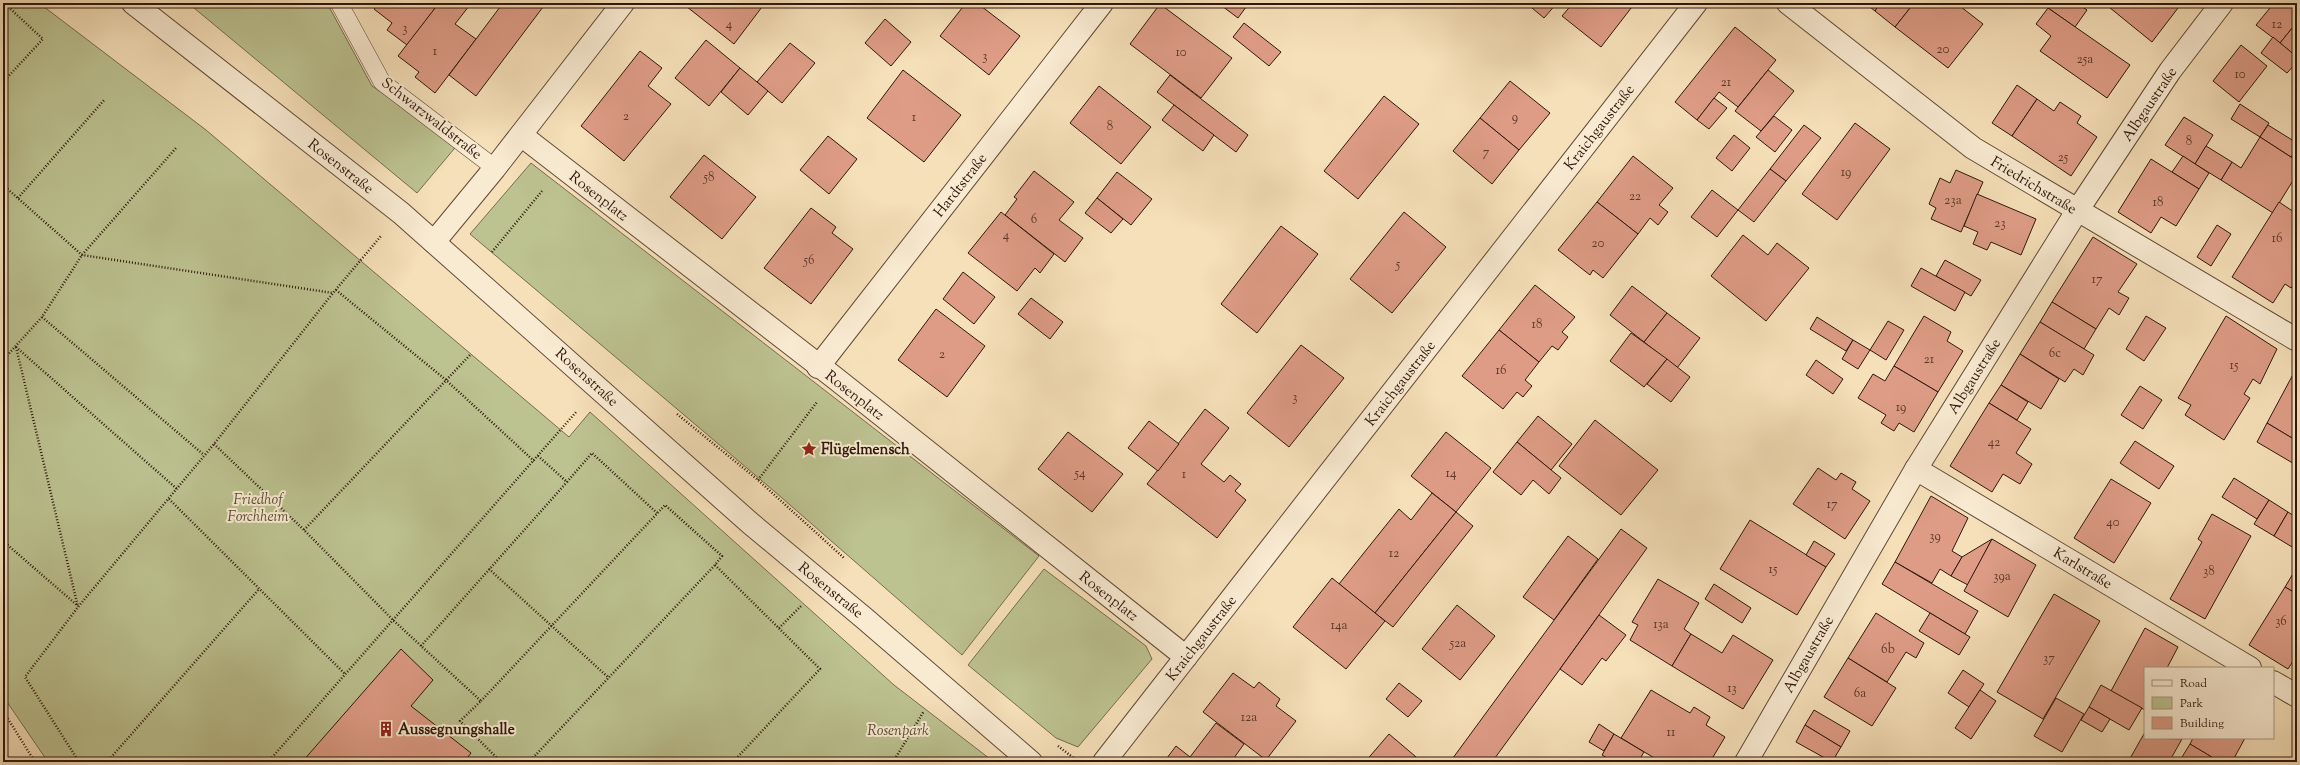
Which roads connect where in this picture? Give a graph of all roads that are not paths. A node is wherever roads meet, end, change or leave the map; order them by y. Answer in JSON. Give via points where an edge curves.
{"nodes":[{"id":1,"x":133,"y":3,"type":"edge"},
{"id":2,"x":339,"y":3,"type":"edge"},
{"id":3,"x":623,"y":3,"type":"edge"},
{"id":4,"x":1102,"y":3,"type":"edge"},
{"id":5,"x":1696,"y":3,"type":"edge"},
{"id":6,"x":1788,"y":3,"type":"edge"},
{"id":7,"x":2222,"y":3,"type":"edge"},
{"id":8,"x":521,"y":135,"type":"junction"},
{"id":9,"x":495,"y":168,"type":"junction"},
{"id":10,"x":2077,"y":211,"type":"junction"},
{"id":11,"x":434,"y":242,"type":"junction"},
{"id":12,"x":2297,"y":340,"type":"edge"},
{"id":13,"x":826,"y":372,"type":"junction"},
{"id":14,"x":1916,"y":469,"type":"junction"},
{"id":15,"x":1186,"y":658,"type":"junction"},
{"id":16,"x":2248,"y":667,"type":"edge"},
{"id":17,"x":2274,"y":683,"type":"edge"},
{"id":18,"x":2297,"y":696,"type":"edge"},
{"id":19,"x":1031,"y":762,"type":"edge"},
{"id":20,"x":1104,"y":762,"type":"edge"},
{"id":21,"x":1746,"y":762,"type":"edge"}],
"edges":[{"from":1,"to":11,"type":"street","name":"Rosenstraße","via":[[401,213]]},
{"from":2,"to":9,"type":"lane","name":"Schwarzwaldstraße","via":[[382,82]]},
{"from":3,"to":8,"type":"street","name":"Schwarzwaldstraße"},
{"from":4,"to":13,"type":"street","name":"Hardtstraße"},
{"from":5,"to":15,"type":"street","name":"Kraichgaustraße"},
{"from":6,"to":10,"type":"street","name":"Friedrichstraße","via":[[1973,148]]},
{"from":7,"to":10,"type":"street","name":"Albgaustraße","via":[[2170,71]]},
{"from":8,"to":9,"type":"street","name":"Schwarzwaldstraße"},
{"from":8,"to":13,"type":"street","name":"Rosenplatz"},
{"from":9,"to":11,"type":"street","name":"Schwarzwaldstraße"},
{"from":10,"to":12,"type":"street","name":"Friedrichstraße"},
{"from":10,"to":14,"type":"street","name":"Albgaustraße"},
{"from":11,"to":19,"type":"street","name":"Rosenstraße","via":[[750,523]]},
{"from":13,"to":15,"type":"street","name":"Rosenplatz"},
{"from":14,"to":16,"type":"street","name":"Karlstraße"},
{"from":14,"to":21,"type":"street","name":"Albgaustraße"},
{"from":15,"to":20,"type":"street","name":"Kraichgaustraße"},
{"from":17,"to":18,"type":"street"}]}
